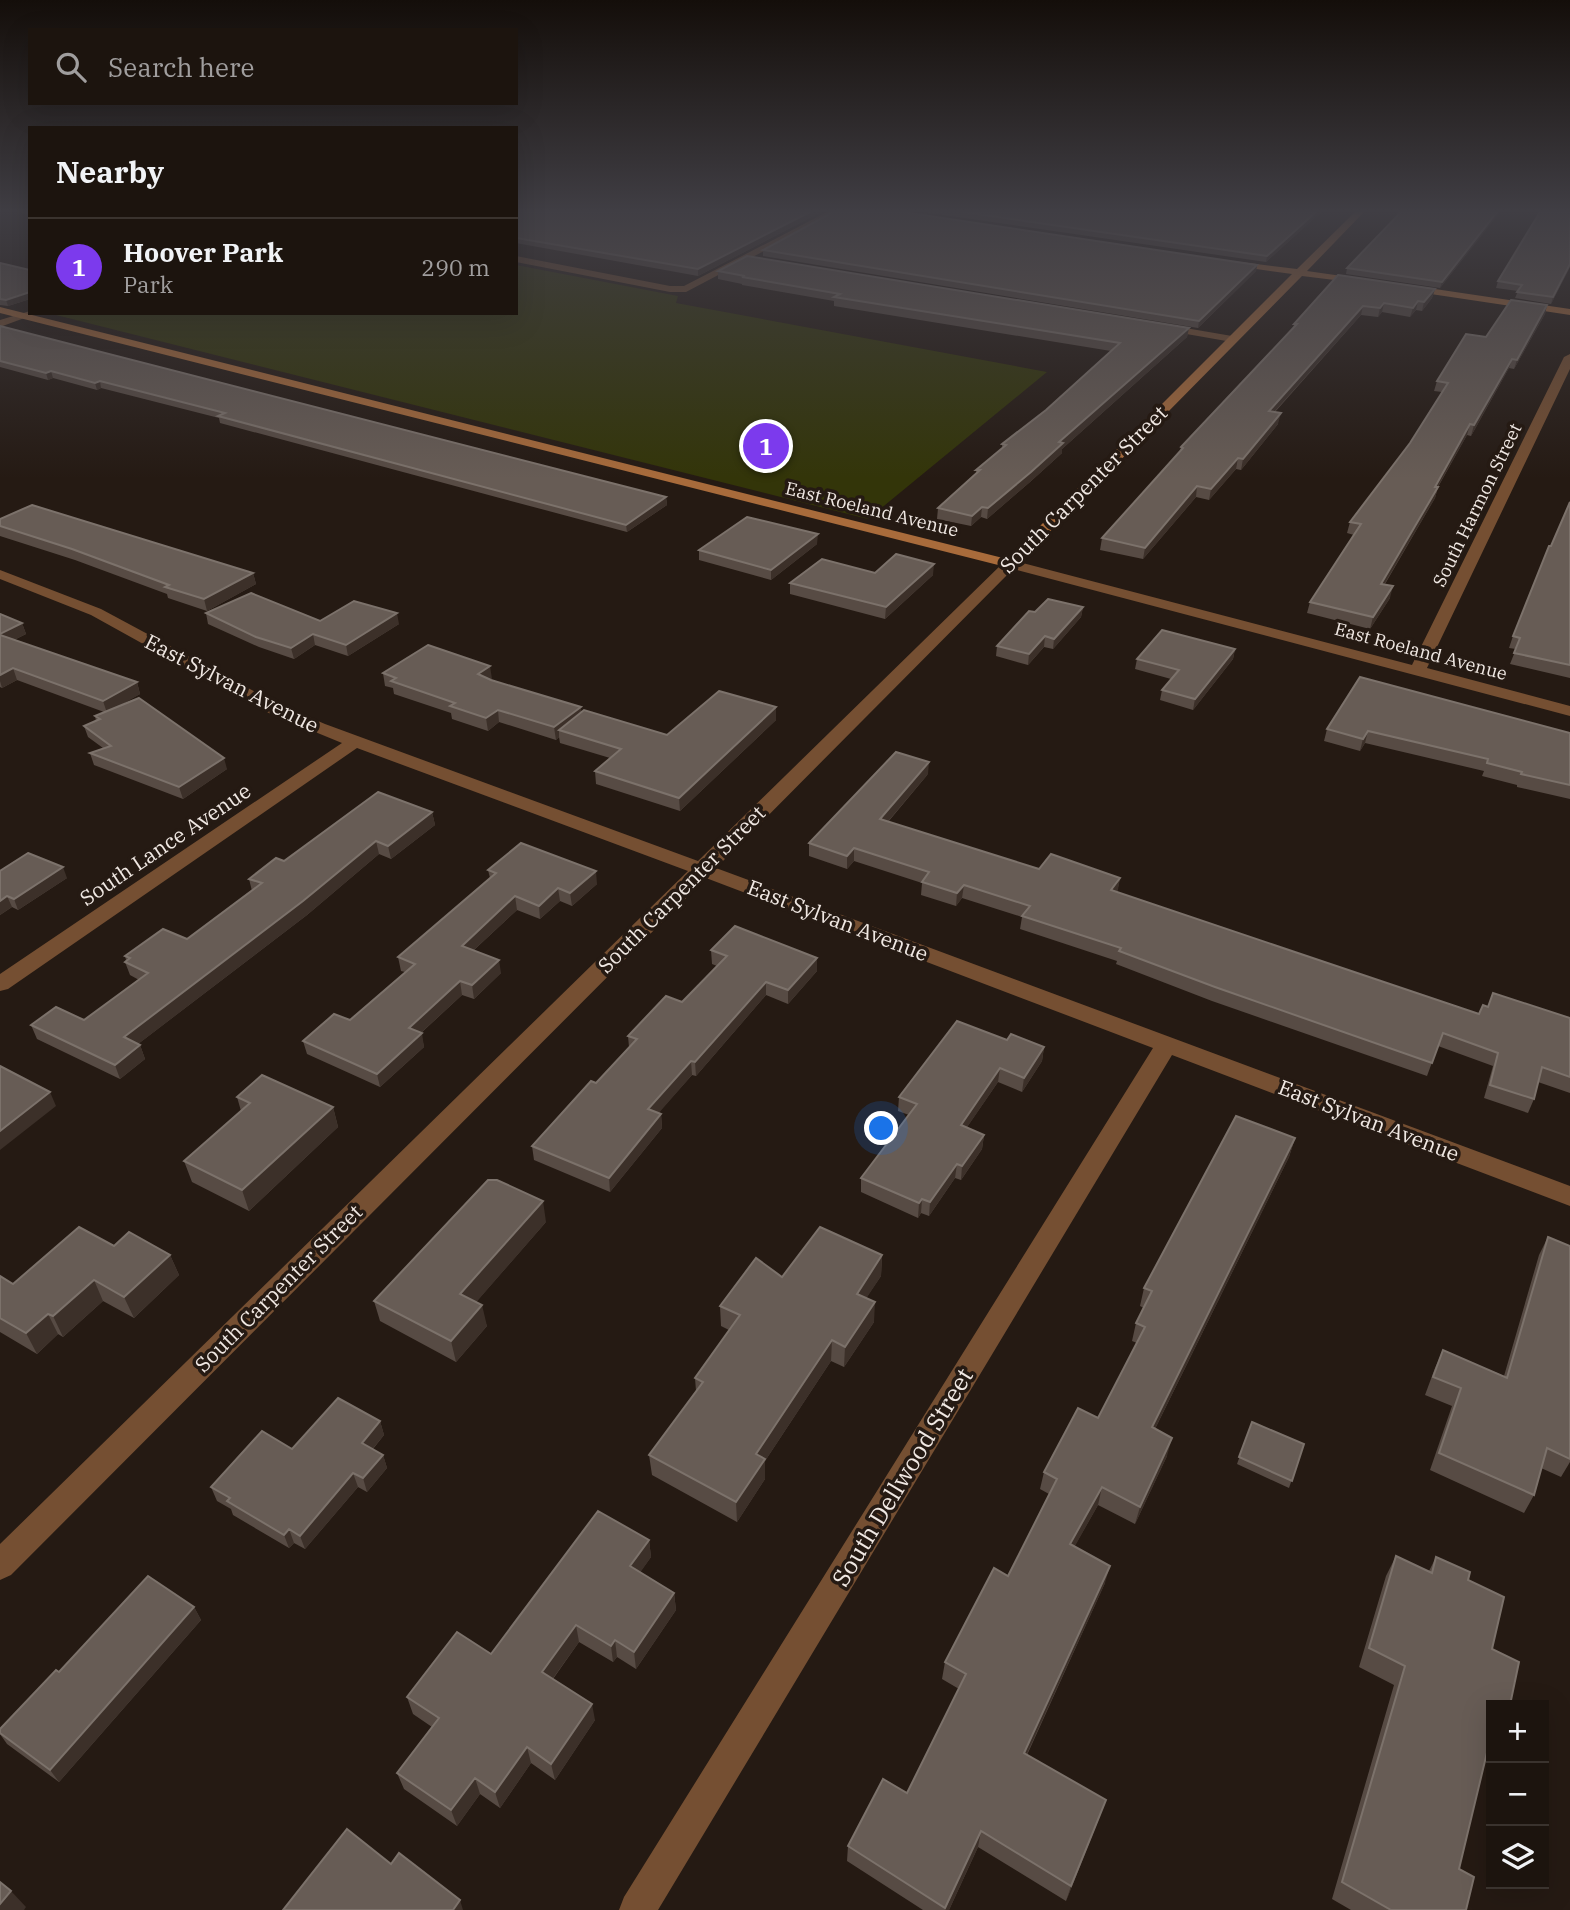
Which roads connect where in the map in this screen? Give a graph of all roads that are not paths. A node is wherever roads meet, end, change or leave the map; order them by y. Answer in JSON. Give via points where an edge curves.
{"nodes":[{"id":1,"x":1270,"y":301,"type":"edge"},
{"id":2,"x":1495,"y":301,"type":"edge"},
{"id":3,"x":0,"y":310,"type":"edge"},
{"id":4,"x":1570,"y":312,"type":"edge"},
{"id":5,"x":28,"y":315,"type":"edge"},
{"id":6,"x":29,"y":315,"type":"edge"},
{"id":7,"x":0,"y":324,"type":"edge"},
{"id":8,"x":1156,"y":326,"type":"edge"},
{"id":9,"x":1232,"y":339,"type":"junction"},
{"id":10,"x":1570,"y":356,"type":"edge"},
{"id":11,"x":1010,"y":564,"type":"junction"},
{"id":12,"x":0,"y":574,"type":"edge"},
{"id":13,"x":1418,"y":670,"type":"junction"},
{"id":14,"x":1570,"y":710,"type":"edge"},
{"id":15,"x":355,"y":741,"type":"junction"},
{"id":16,"x":700,"y":869,"type":"junction"},
{"id":17,"x":0,"y":984,"type":"edge"},
{"id":18,"x":1167,"y":1044,"type":"junction"},
{"id":19,"x":1570,"y":1196,"type":"edge"},
{"id":20,"x":0,"y":1565,"type":"edge"},
{"id":21,"x":637,"y":1910,"type":"edge"}],
"edges":[{"from":1,"to":9,"type":"street","name":"South Carpenter Street"},
{"from":2,"to":4,"type":"street"},
{"from":3,"to":5,"type":"street","name":"East Roeland Avenue"},
{"from":6,"to":7,"type":"street"},
{"from":6,"to":11,"type":"street","name":"East Roeland Avenue"},
{"from":8,"to":9,"type":"street"},
{"from":9,"to":11,"type":"street","name":"South Carpenter Street"},
{"from":10,"to":13,"type":"street","name":"South Harmon Street"},
{"from":11,"to":13,"type":"street","name":"East Roeland Avenue"},
{"from":11,"to":16,"type":"street","name":"South Carpenter Street"},
{"from":12,"to":15,"type":"street","name":"East Sylvan Avenue","via":[[96,612],[270,707]]},
{"from":13,"to":14,"type":"street","name":"East Roeland Avenue"},
{"from":15,"to":16,"type":"street","name":"East Sylvan Avenue"},
{"from":15,"to":17,"type":"street","name":"South Lance Avenue"},
{"from":16,"to":18,"type":"street","name":"East Sylvan Avenue"},
{"from":16,"to":20,"type":"street","name":"South Carpenter Street"},
{"from":18,"to":19,"type":"street","name":"East Sylvan Avenue"},
{"from":18,"to":21,"type":"street","name":"South Dellwood Street"}]}
